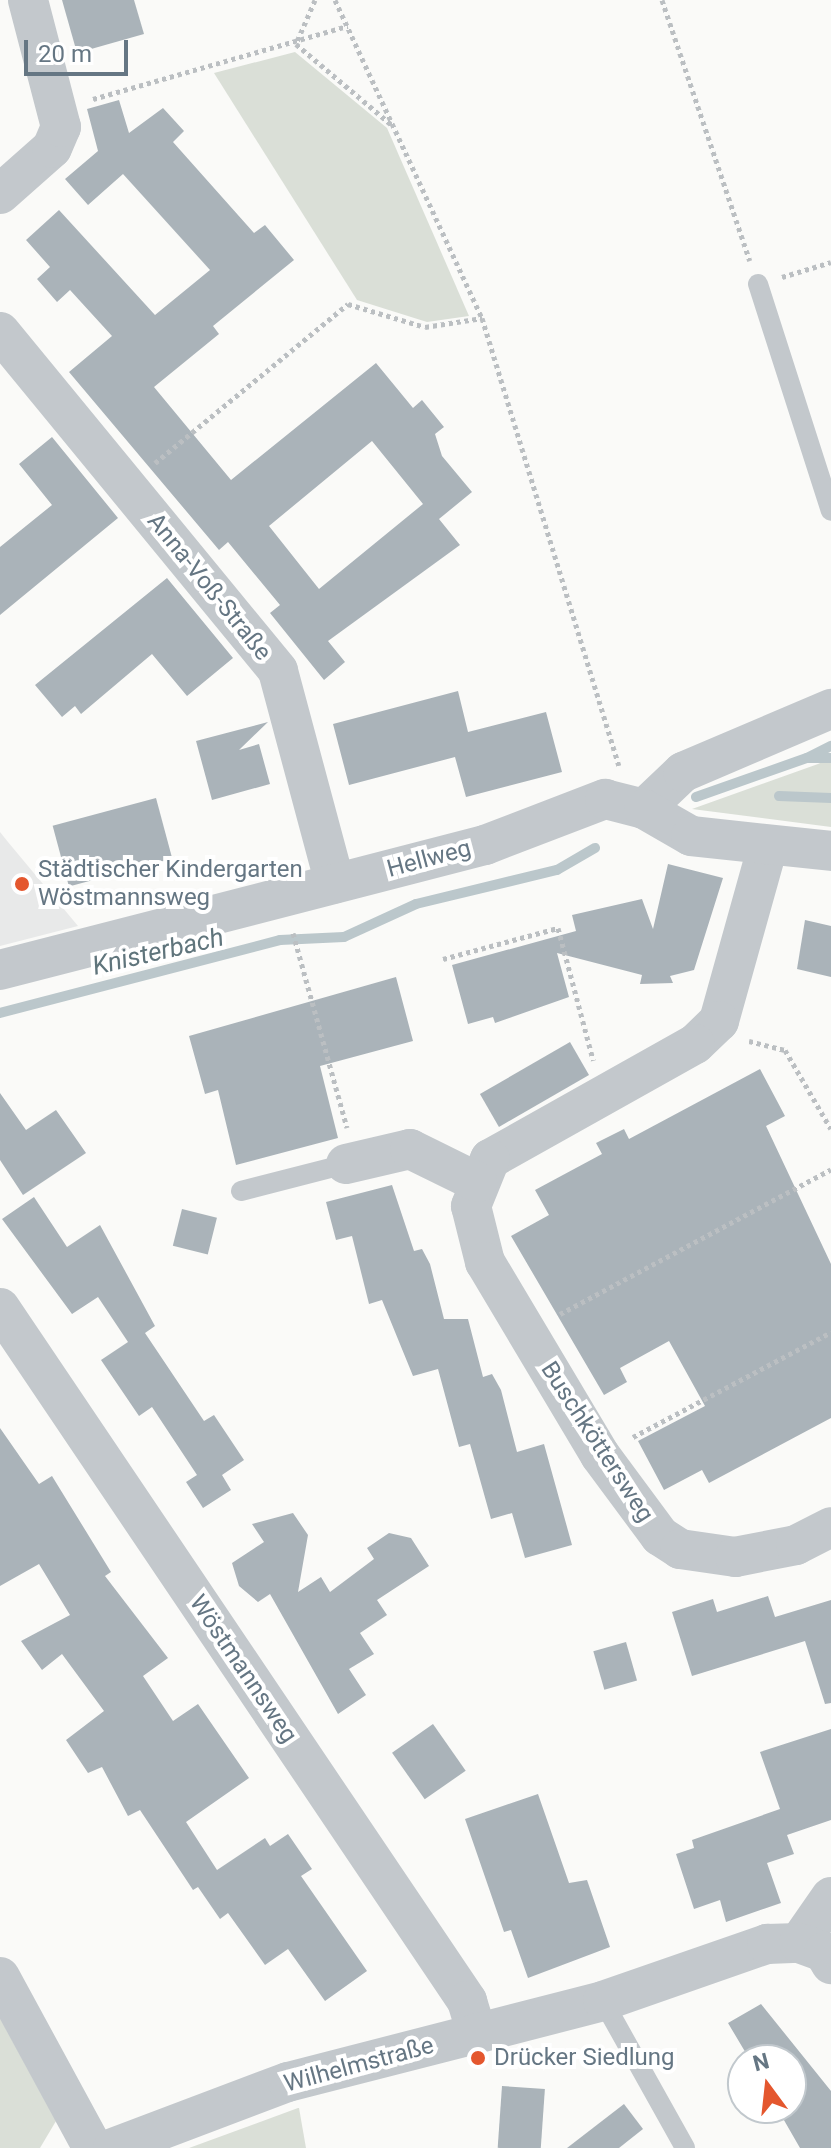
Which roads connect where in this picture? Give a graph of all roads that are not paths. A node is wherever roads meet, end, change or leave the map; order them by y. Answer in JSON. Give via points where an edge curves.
{"nodes":[{"id":1,"x":28,"y":0,"type":"edge"},
{"id":2,"x":0,"y":194,"type":"edge"},
{"id":3,"x":758,"y":284,"type":"road end"},
{"id":4,"x":0,"y":332,"type":"edge"},
{"id":5,"x":831,"y":511,"type":"edge"},
{"id":6,"x":831,"y":709,"type":"edge"},
{"id":7,"x":630,"y":805,"type":"junction"},
{"id":8,"x":767,"y":849,"type":"junction"},
{"id":9,"x":831,"y":851,"type":"edge"},
{"id":10,"x":335,"y":884,"type":"junction"},
{"id":11,"x":0,"y":970,"type":"edge"},
{"id":12,"x":351,"y":1163,"type":"joint"},
{"id":13,"x":477,"y":1182,"type":"junction"},
{"id":14,"x":241,"y":1191,"type":"dead end"},
{"id":15,"x":0,"y":1308,"type":"edge"},
{"id":16,"x":831,"y":1527,"type":"edge"},
{"id":17,"x":831,"y":1897,"type":"edge"},
{"id":18,"x":815,"y":1954,"type":"edge"},
{"id":19,"x":0,"y":1977,"type":"edge"},
{"id":20,"x":603,"y":2001,"type":"junction"},
{"id":21,"x":477,"y":2034,"type":"junction"},
{"id":22,"x":93,"y":2148,"type":"edge"},
{"id":23,"x":113,"y":2148,"type":"edge"},
{"id":24,"x":685,"y":2148,"type":"edge"}],
"edges":[{"from":1,"to":2,"type":"street","via":[[61,127],[52,148]]},
{"from":3,"to":5,"type":"lane"},
{"from":4,"to":10,"type":"street","name":"Anna-Voß-Straße","via":[[278,671]]},
{"from":6,"to":7,"type":"street","name":"Hellweg","via":[[683,772]]},
{"from":7,"to":8,"type":"street","via":[[691,836]]},
{"from":7,"to":10,"type":"street","name":"Hellweg"},
{"from":8,"to":9,"type":"street"},
{"from":8,"to":13,"type":"street","via":[[719,1021],[695,1044],[490,1159]]},
{"from":10,"to":11,"type":"street","name":"Hellweg"},
{"from":12,"to":13,"type":"street","via":[[410,1149]]},
{"from":12,"to":14,"type":"lane"},
{"from":13,"to":16,"type":"street","name":"Buschköttersweg","via":[[474,1230],[527,1332],[641,1518],[680,1549],[764,1554]]},
{"from":15,"to":21,"type":"street","name":"Wöstmannsweg","via":[[467,2001]]},
{"from":17,"to":18,"type":"street"},
{"from":18,"to":20,"type":"street","name":"Wilhelmstraße","via":[[767,1944]]},
{"from":19,"to":22,"type":"street"},
{"from":20,"to":21,"type":"street","name":"Wilhelmstraße"},
{"from":20,"to":24,"type":"lane"},
{"from":21,"to":23,"type":"street","name":"Wilhelmstraße","via":[[288,2082]]}]}
